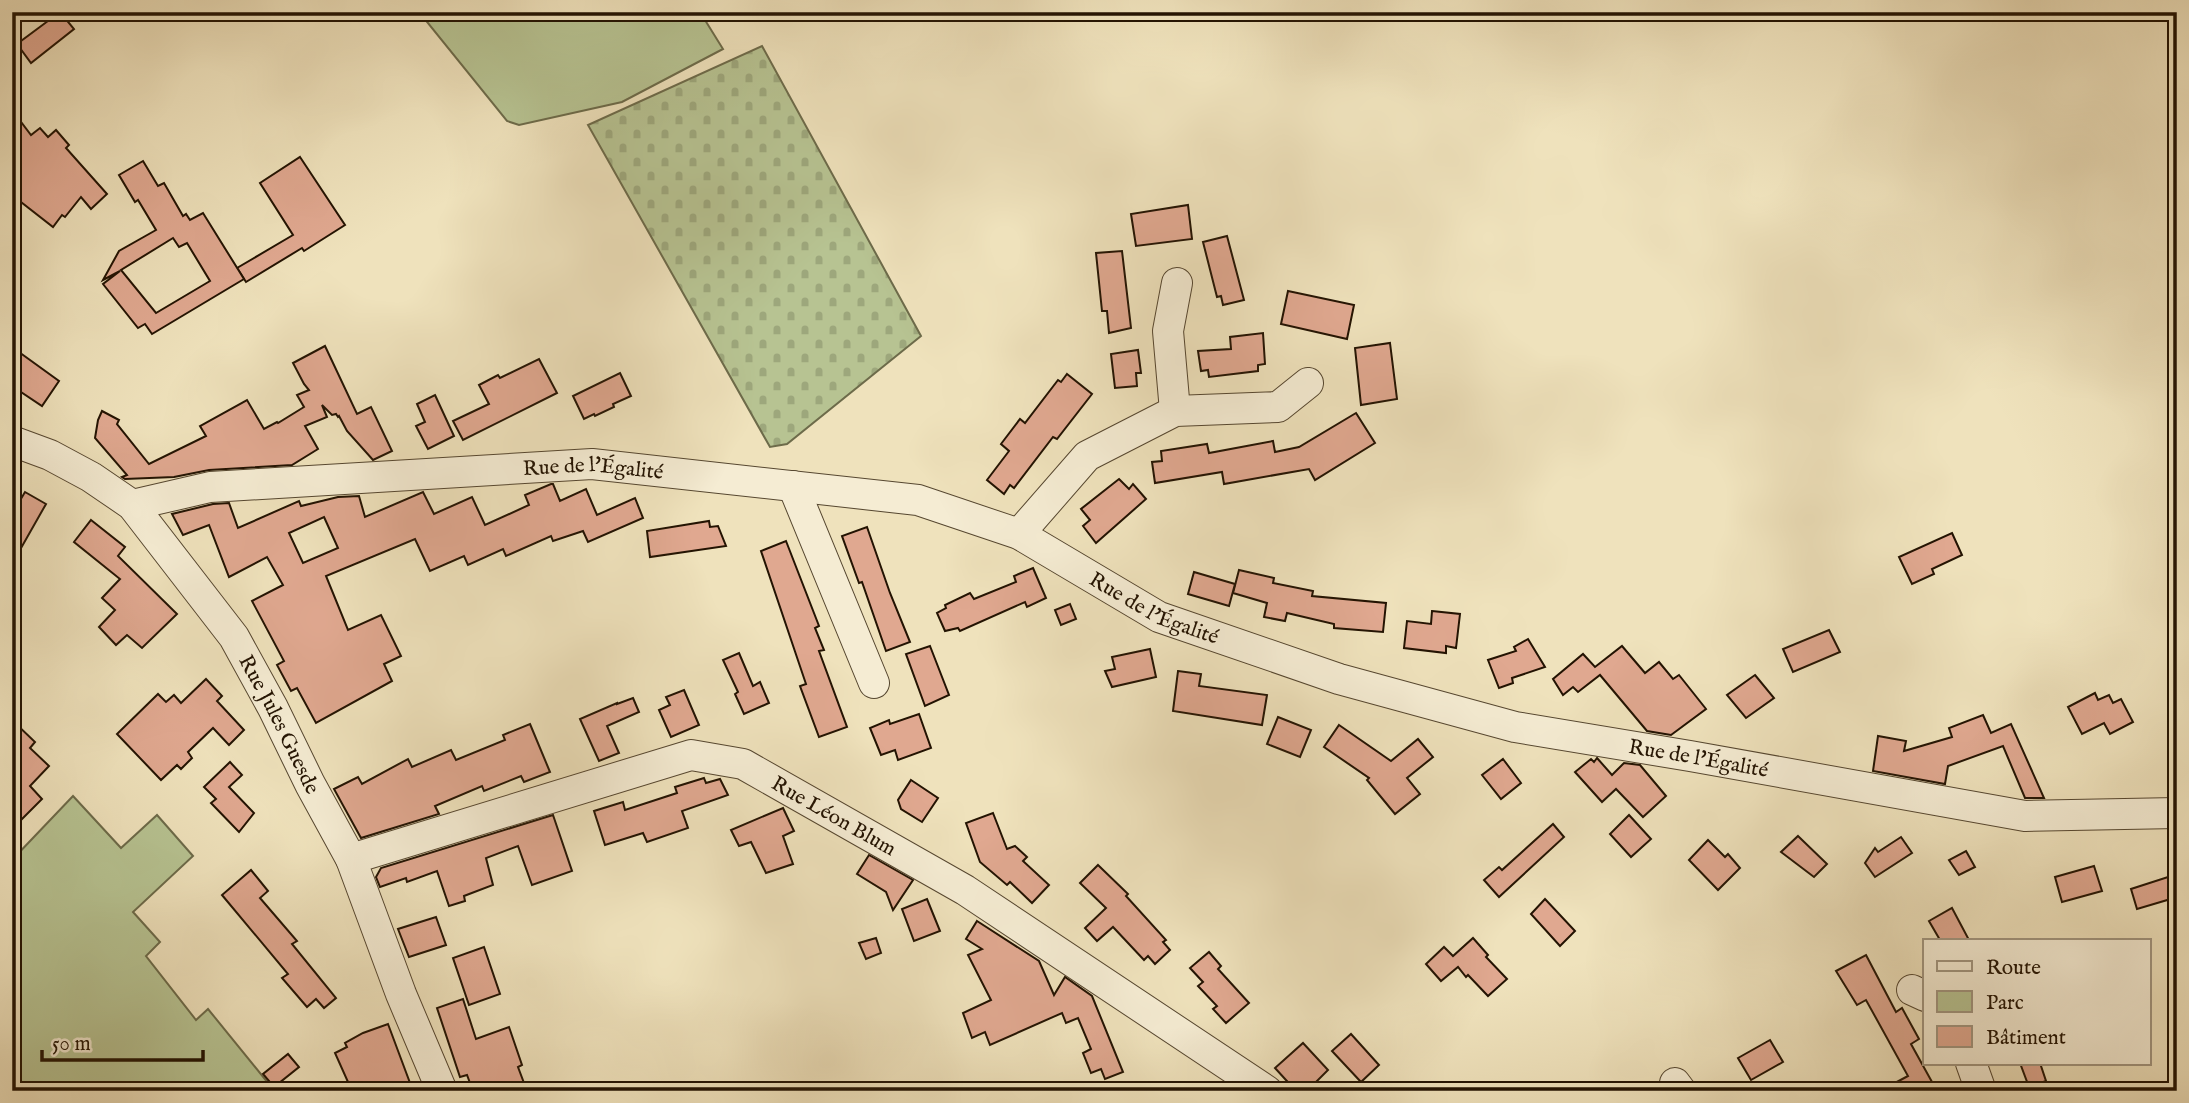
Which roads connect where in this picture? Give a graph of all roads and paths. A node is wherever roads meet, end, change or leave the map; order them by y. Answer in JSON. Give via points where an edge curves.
{"nodes":[{"id":1,"x":1177,"y":283,"type":"dead end"},
{"id":2,"x":1308,"y":383,"type":"dead end"},
{"id":3,"x":1175,"y":411,"type":"junction"},
{"id":4,"x":13,"y":442,"type":"edge"},
{"id":5,"x":793,"y":486,"type":"junction"},
{"id":6,"x":132,"y":505,"type":"junction"},
{"id":7,"x":1018,"y":534,"type":"junction"},
{"id":8,"x":874,"y":683,"type":"dead end"},
{"id":9,"x":2177,"y":813,"type":"edge"},
{"id":10,"x":351,"y":859,"type":"junction"},
{"id":11,"x":1972,"y":1064,"type":"edge"},
{"id":12,"x":442,"y":1091,"type":"edge"},
{"id":13,"x":1267,"y":1091,"type":"edge"},
{"id":14,"x":1981,"y":1091,"type":"edge"}],
"edges":[{"from":1,"to":3,"type":"street","via":[[1168,331]]},
{"from":2,"to":3,"type":"street","via":[[1279,407]]},
{"from":3,"to":7,"type":"street","via":[[1087,456]]},
{"from":4,"to":6,"type":"street","name":"Rue Jules Guesde","via":[[71,466]]},
{"from":5,"to":6,"type":"street","name":"Rue de l'Égalité","via":[[593,464],[210,487]]},
{"from":5,"to":7,"type":"street","name":"Rue de l'Égalité","via":[[918,500]]},
{"from":5,"to":8,"type":"street"},
{"from":6,"to":10,"type":"street","name":"Rue Jules Guesde","via":[[234,637]]},
{"from":7,"to":9,"type":"street","name":"Rue de l'Égalité","via":[[1159,617],[1339,679],[1515,727],[2025,816]]},
{"from":10,"to":12,"type":"street","name":"Rue Jules Guesde"},
{"from":10,"to":13,"type":"street","name":"Rue Léon Blum","via":[[691,755],[743,764],[965,890]]},
{"from":11,"to":14,"type":"street"}]}
